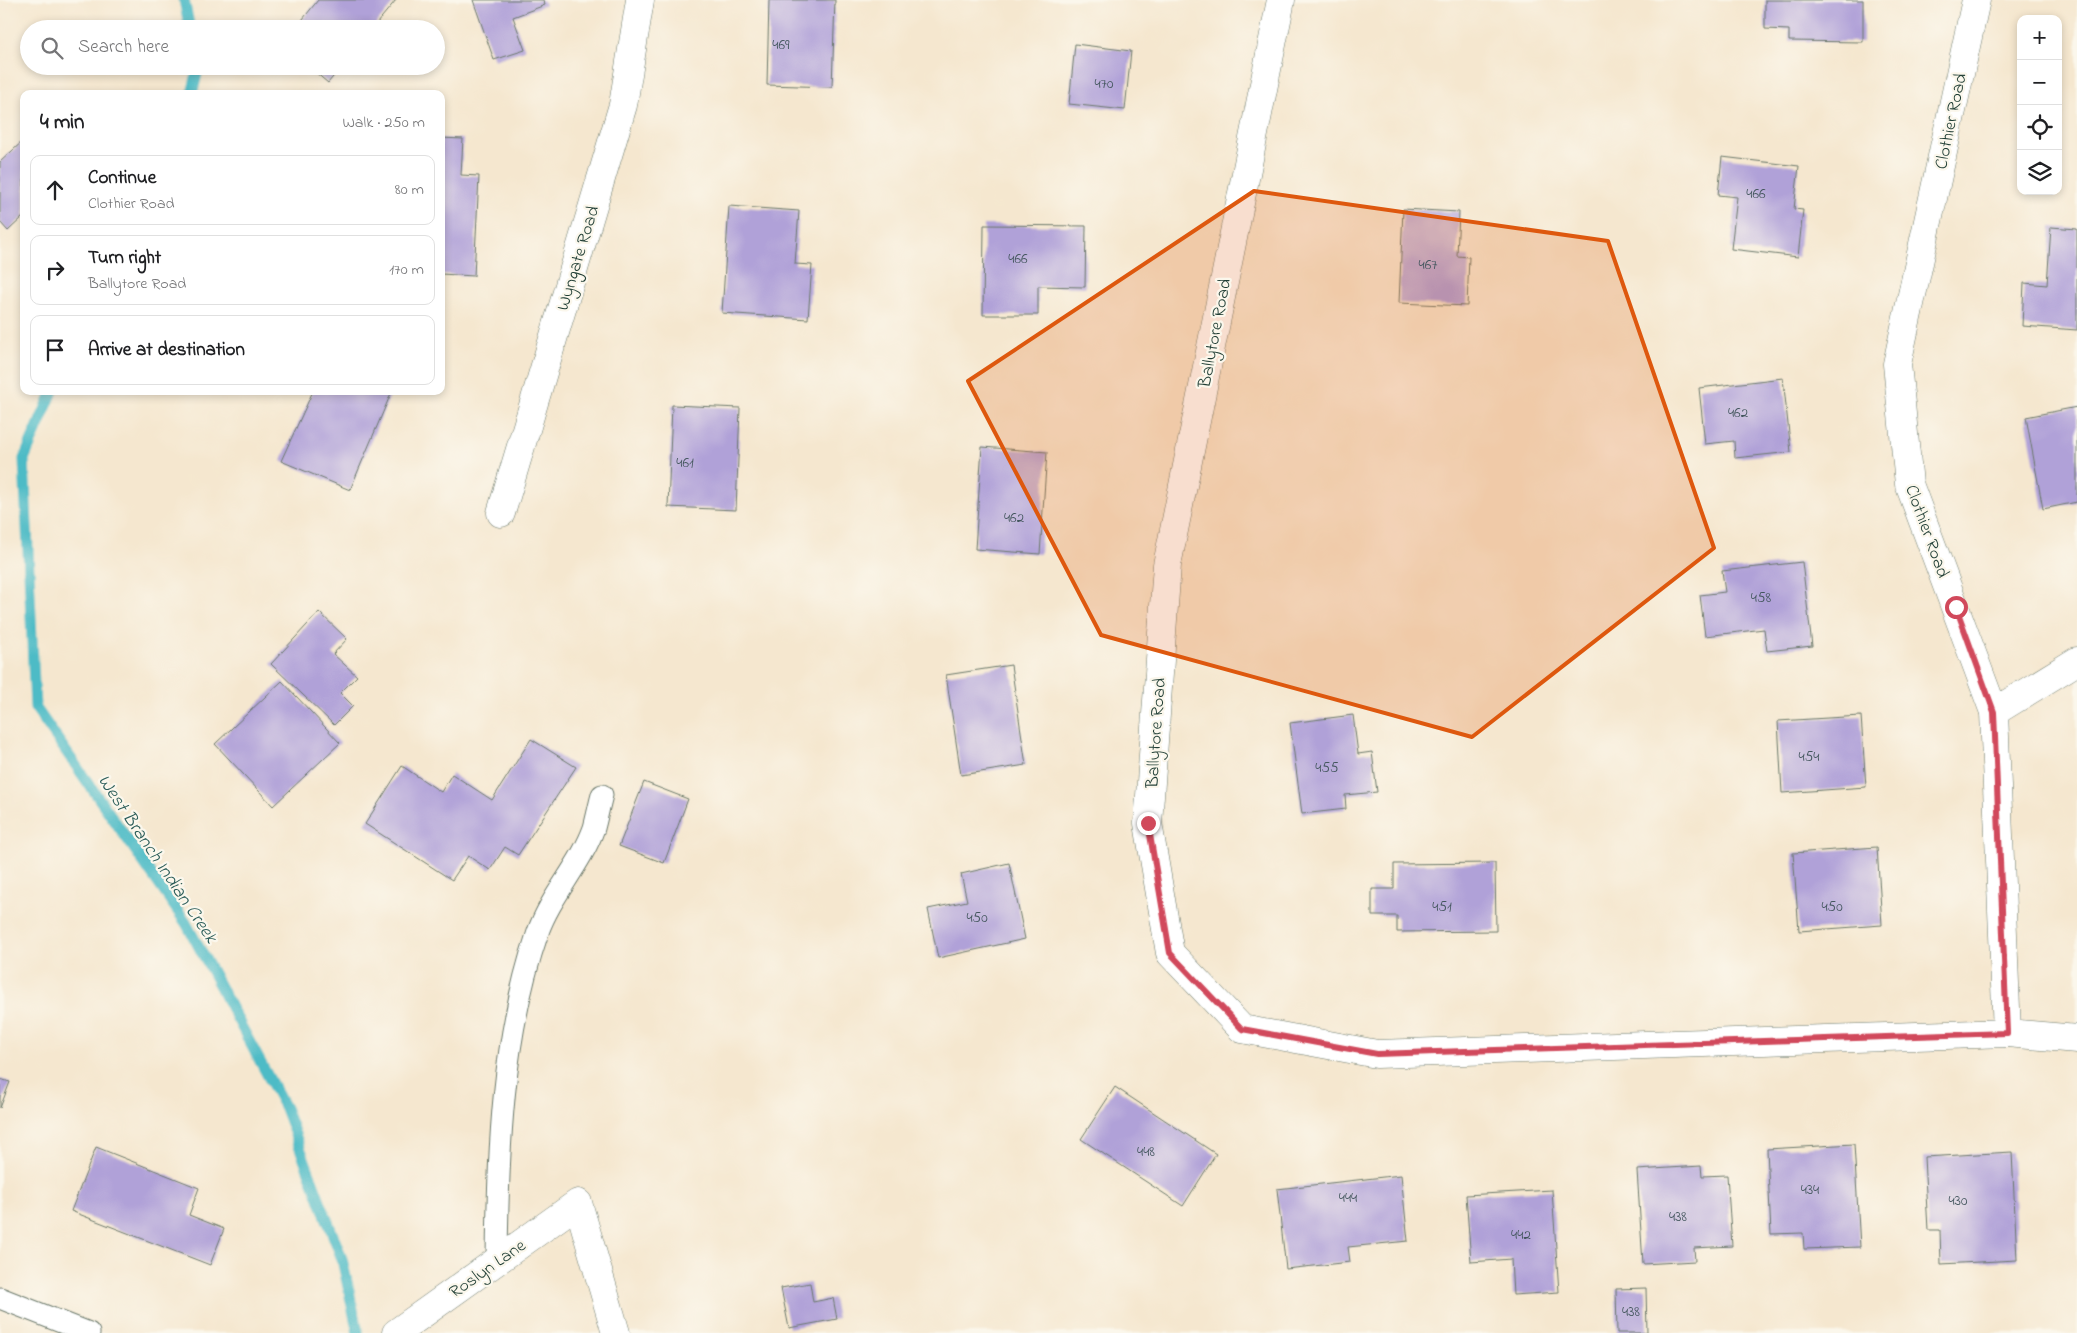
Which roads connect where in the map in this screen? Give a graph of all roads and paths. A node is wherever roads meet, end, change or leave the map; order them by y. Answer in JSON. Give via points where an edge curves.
{"nodes":[{"id":1,"x":640,"y":0,"type":"edge"},
{"id":2,"x":1281,"y":0,"type":"edge"},
{"id":3,"x":1976,"y":0,"type":"edge"},
{"id":4,"x":501,"y":513,"type":"dead end"},
{"id":5,"x":2077,"y":661,"type":"edge"},
{"id":6,"x":1994,"y":712,"type":"junction"},
{"id":7,"x":602,"y":795,"type":"dead end"},
{"id":8,"x":2007,"y":1033,"type":"junction"},
{"id":9,"x":2077,"y":1039,"type":"edge"},
{"id":10,"x":497,"y":1261,"type":"junction"},
{"id":11,"x":0,"y":1298,"type":"edge"},
{"id":12,"x":89,"y":1333,"type":"edge"},
{"id":13,"x":396,"y":1333,"type":"edge"},
{"id":14,"x":616,"y":1333,"type":"edge"}],
"edges":[{"from":1,"to":4,"type":"street","name":"Wyngate Road","via":[[623,105]]},
{"from":2,"to":8,"type":"street","name":"Ballytore Road","via":[[1167,565],[1148,823],[1170,953],[1242,1029],[1377,1054]]},
{"from":3,"to":6,"type":"street","name":"Clothier Road","via":[[1897,364],[1909,484]]},
{"from":5,"to":6,"type":"street"},
{"from":6,"to":8,"type":"street","name":"Clothier Road"},
{"from":7,"to":10,"type":"lane","via":[[594,829],[539,929],[520,990],[506,1084],[498,1180]]},
{"from":8,"to":9,"type":"street","name":"Ballytore Road"},
{"from":10,"to":13,"type":"street","name":"Roslyn Lane"},
{"from":10,"to":14,"type":"street","name":"Roslyn Lane","via":[[578,1203]]},
{"from":11,"to":12,"type":"lane"}]}
